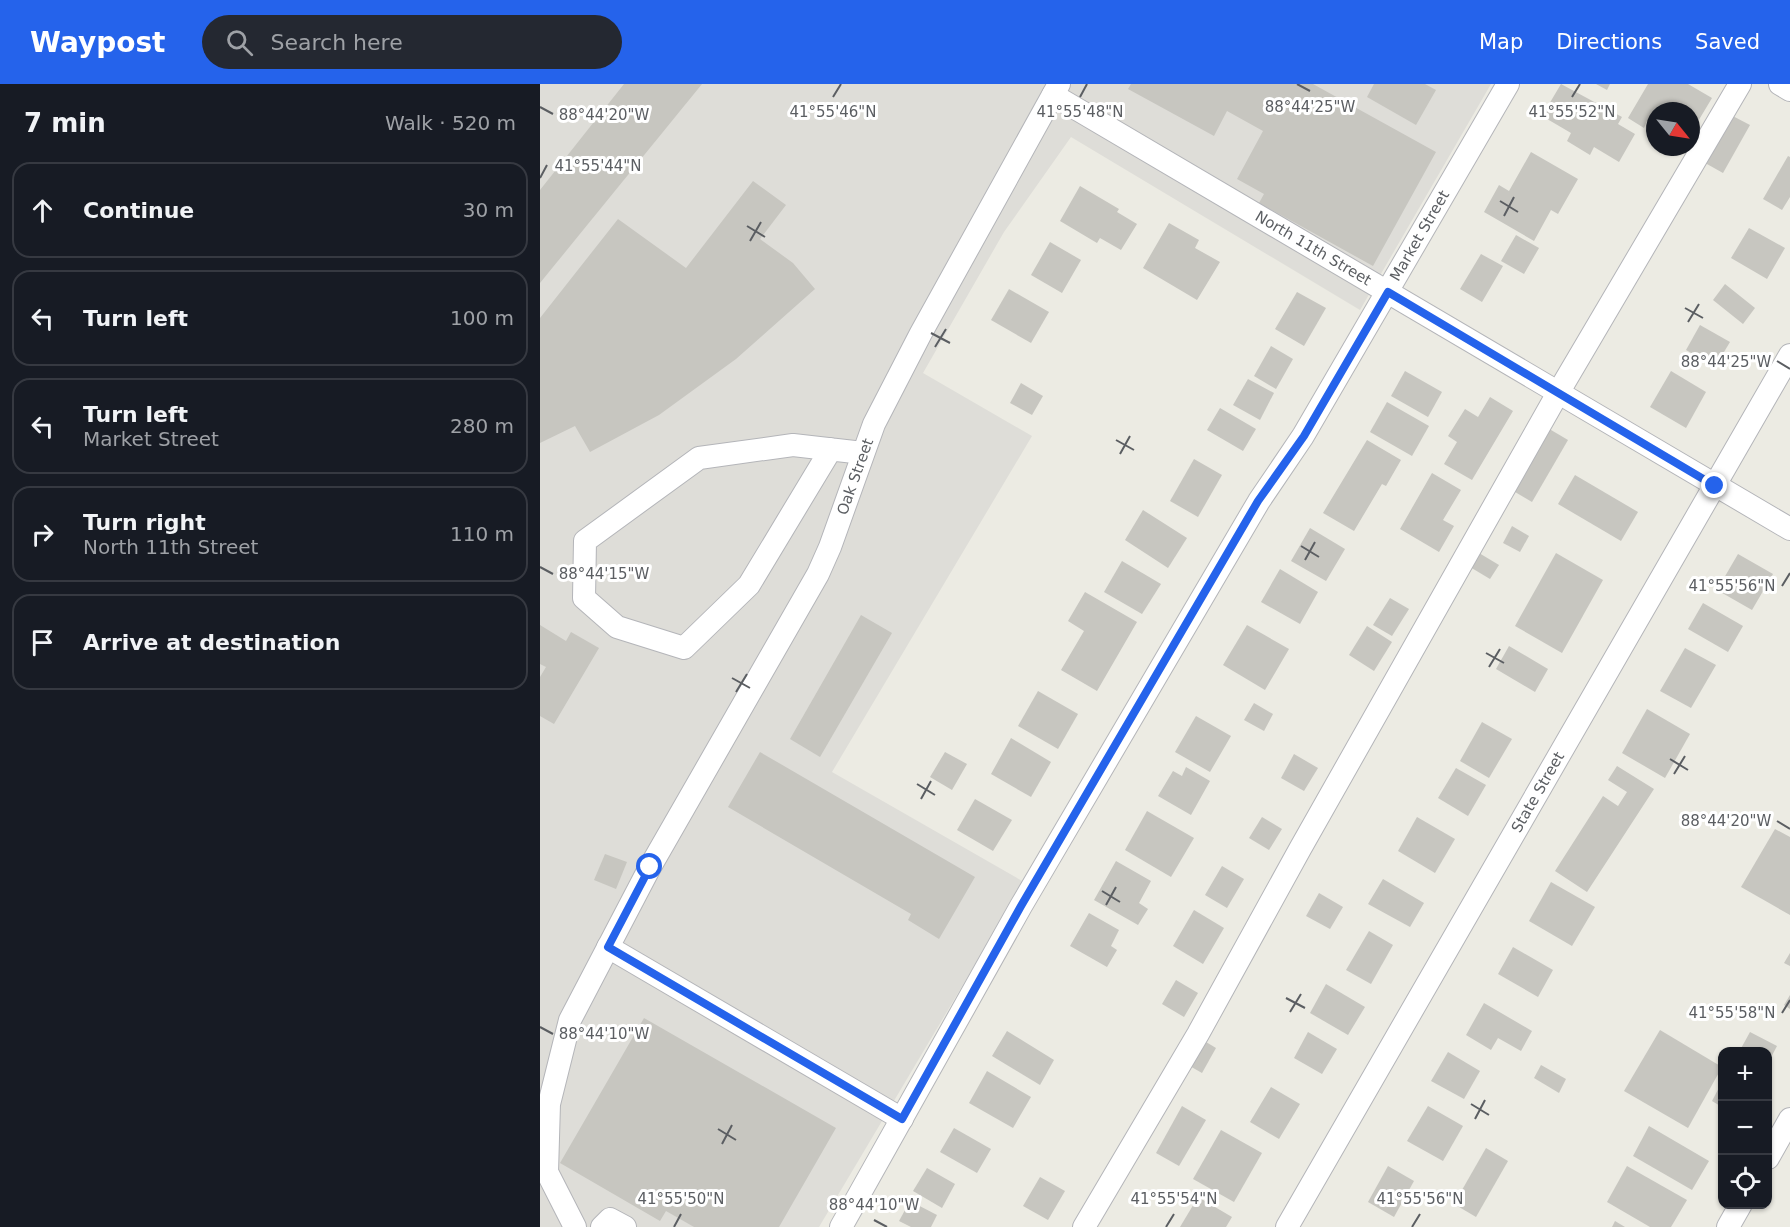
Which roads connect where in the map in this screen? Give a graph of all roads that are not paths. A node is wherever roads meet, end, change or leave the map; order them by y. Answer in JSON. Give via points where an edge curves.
{"nodes":[{"id":1,"x":1508,"y":84,"type":"edge"},
{"id":2,"x":1740,"y":84,"type":"edge"},
{"id":3,"x":1780,"y":84,"type":"edge"},
{"id":4,"x":1056,"y":90,"type":"edge"},
{"id":5,"x":1790,"y":90,"type":"edge"},
{"id":6,"x":1388,"y":292,"type":"junction"},
{"id":7,"x":1790,"y":355,"type":"edge"},
{"id":8,"x":1558,"y":393,"type":"junction"},
{"id":9,"x":831,"y":449,"type":"junction"},
{"id":10,"x":863,"y":453,"type":"junction"},
{"id":11,"x":1715,"y":486,"type":"junction"},
{"id":12,"x":1790,"y":529,"type":"edge"},
{"id":13,"x":608,"y":947,"type":"junction"},
{"id":14,"x":902,"y":1119,"type":"junction"},
{"id":15,"x":1790,"y":1119,"type":"edge"},
{"id":16,"x":1769,"y":1155,"type":"edge"},
{"id":17,"x":1738,"y":1209,"type":"edge"},
{"id":18,"x":575,"y":1227,"type":"edge"},
{"id":19,"x":602,"y":1227,"type":"edge"},
{"id":20,"x":625,"y":1227,"type":"edge"},
{"id":21,"x":841,"y":1227,"type":"edge"},
{"id":22,"x":1084,"y":1227,"type":"edge"},
{"id":23,"x":1287,"y":1227,"type":"edge"},
{"id":24,"x":1728,"y":1227,"type":"edge"}],
"edges":[{"from":1,"to":6,"type":"street","name":"Market Street"},
{"from":2,"to":8,"type":"street"},
{"from":3,"to":5,"type":"street"},
{"from":4,"to":6,"type":"street","name":"North 11th Street"},
{"from":4,"to":10,"type":"street","name":"Oak Street","via":[[921,333]]},
{"from":6,"to":8,"type":"street","name":"North 11th Street"},
{"from":6,"to":14,"type":"street","name":"Market Street","via":[[1304,436],[1252,511],[1021,906]]},
{"from":7,"to":11,"type":"street","name":"State Street"},
{"from":8,"to":11,"type":"street","name":"North 11th Street"},
{"from":8,"to":22,"type":"street","via":[[1198,1034]]},
{"from":9,"to":9,"type":"street","via":[[793,445],[699,458],[585,540],[584,598],[617,627],[684,648],[749,585]]},
{"from":9,"to":10,"type":"street"},
{"from":10,"to":13,"type":"street","name":"Oak Street","via":[[819,574]]},
{"from":11,"to":12,"type":"street","name":"North 11th Street"},
{"from":11,"to":23,"type":"street","name":"State Street"},
{"from":13,"to":14,"type":"street"},
{"from":13,"to":18,"type":"street","name":"Oak Street","via":[[570,1020],[549,1104],[547,1172]]},
{"from":14,"to":21,"type":"street","name":"Market Street"},
{"from":15,"to":16,"type":"street"},
{"from":17,"to":24,"type":"street"},
{"from":19,"to":20,"type":"street","via":[[610,1219]]}]}
